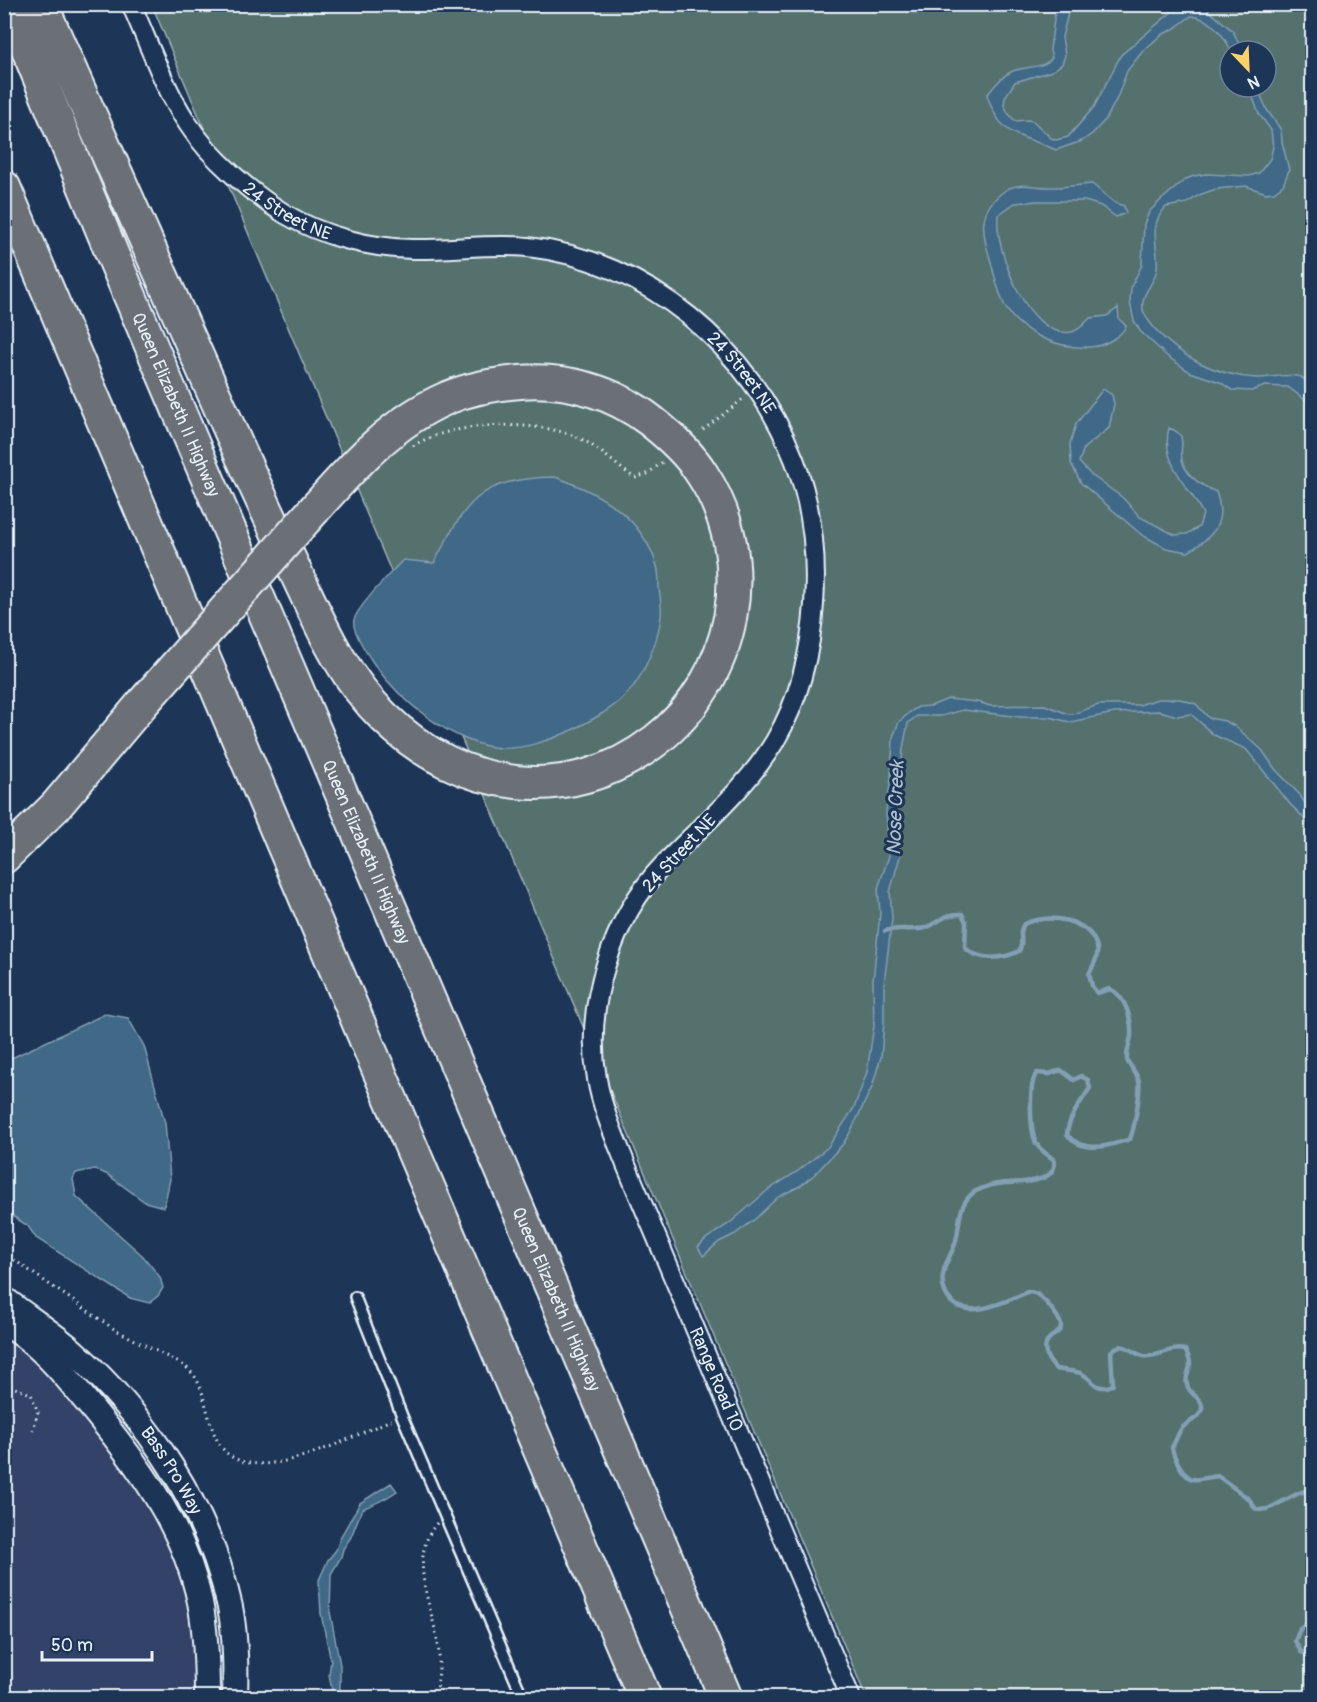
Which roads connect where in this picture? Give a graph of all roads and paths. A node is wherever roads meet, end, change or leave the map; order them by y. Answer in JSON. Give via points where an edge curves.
{"nodes":[{"id":1,"x":9,"y":4,"type":"edge"},
{"id":2,"x":41,"y":4,"type":"edge"},
{"id":3,"x":131,"y":4,"type":"edge"},
{"id":4,"x":4,"y":188,"type":"edge"},
{"id":5,"x":756,"y":388,"type":"junction"},
{"id":6,"x":703,"y":430,"type":"dead end"},
{"id":7,"x":408,"y":449,"type":"dead end"},
{"id":8,"x":664,"y":461,"type":"dead end"},
{"id":9,"x":4,"y":857,"type":"edge"},
{"id":10,"x":595,"y":1057,"type":"joint"},
{"id":11,"x":4,"y":1253,"type":"edge"},
{"id":12,"x":356,"y":1297,"type":"dead end"},
{"id":13,"x":4,"y":1299,"type":"edge"},
{"id":14,"x":4,"y":1322,"type":"edge"},
{"id":15,"x":4,"y":1384,"type":"edge"},
{"id":16,"x":402,"y":1416,"type":"junction"},
{"id":17,"x":33,"y":1430,"type":"dead end"},
{"id":18,"x":445,"y":1517,"type":"junction"},
{"id":19,"x":207,"y":1698,"type":"edge"},
{"id":20,"x":235,"y":1698,"type":"edge"},
{"id":21,"x":437,"y":1698,"type":"edge"},
{"id":22,"x":523,"y":1698,"type":"edge"},
{"id":23,"x":645,"y":1698,"type":"edge"},
{"id":24,"x":726,"y":1698,"type":"edge"},
{"id":25,"x":851,"y":1698,"type":"edge"}],
"edges":[{"from":1,"to":24,"type":"highway","name":"Queen Elizabeth II Highway"},
{"from":2,"to":9,"type":"highway","bridge":true,"via":[[262,500],[324,634],[342,666],[381,715],[411,742],[443,762],[474,774],[536,784],[564,781],[628,759],[656,741],[703,689],[728,636],[735,576],[724,521],[701,472],[664,431],[642,414],[618,400],[563,383],[536,381],[473,388],[404,422],[375,444],[347,472],[313,511],[141,705],[56,806]]},
{"from":3,"to":5,"type":"street","name":"24 Street NE","via":[[189,126],[259,196],[289,216],[360,243],[411,249],[528,247],[610,268],[681,310],[713,337]]},
{"from":4,"to":23,"type":"highway"},
{"from":5,"to":6,"type":"path"},
{"from":5,"to":10,"type":"street","name":"24 Street NE","via":[[794,461],[813,538],[815,584],[804,665],[792,704],[757,765],[724,806],[659,869],[634,901],[603,974],[596,1005]]},
{"from":7,"to":8,"type":"path","via":[[446,433],[507,425],[541,428],[579,438],[635,478]]},
{"from":10,"to":25,"type":"street","name":"Range Road 10","via":[[604,1107],[626,1165]]},
{"from":11,"to":16,"type":"path","via":[[114,1329],[185,1366],[199,1384],[220,1445],[239,1462],[285,1462]]},
{"from":12,"to":16,"type":"lane"},
{"from":13,"to":20,"type":"street","name":"Bass Pro Way","via":[[75,1353],[106,1385],[152,1438],[186,1491],[214,1549],[230,1608]]},
{"from":14,"to":19,"type":"street","name":"Bass Pro Way","via":[[33,1343],[93,1409],[145,1477],[170,1521],[190,1566],[200,1602]]},
{"from":15,"to":17,"type":"path","via":[[31,1394],[38,1412]]},
{"from":16,"to":18,"type":"lane"},
{"from":18,"to":21,"type":"path","via":[[427,1538],[422,1569],[439,1655]]},
{"from":18,"to":22,"type":"lane"}]}
